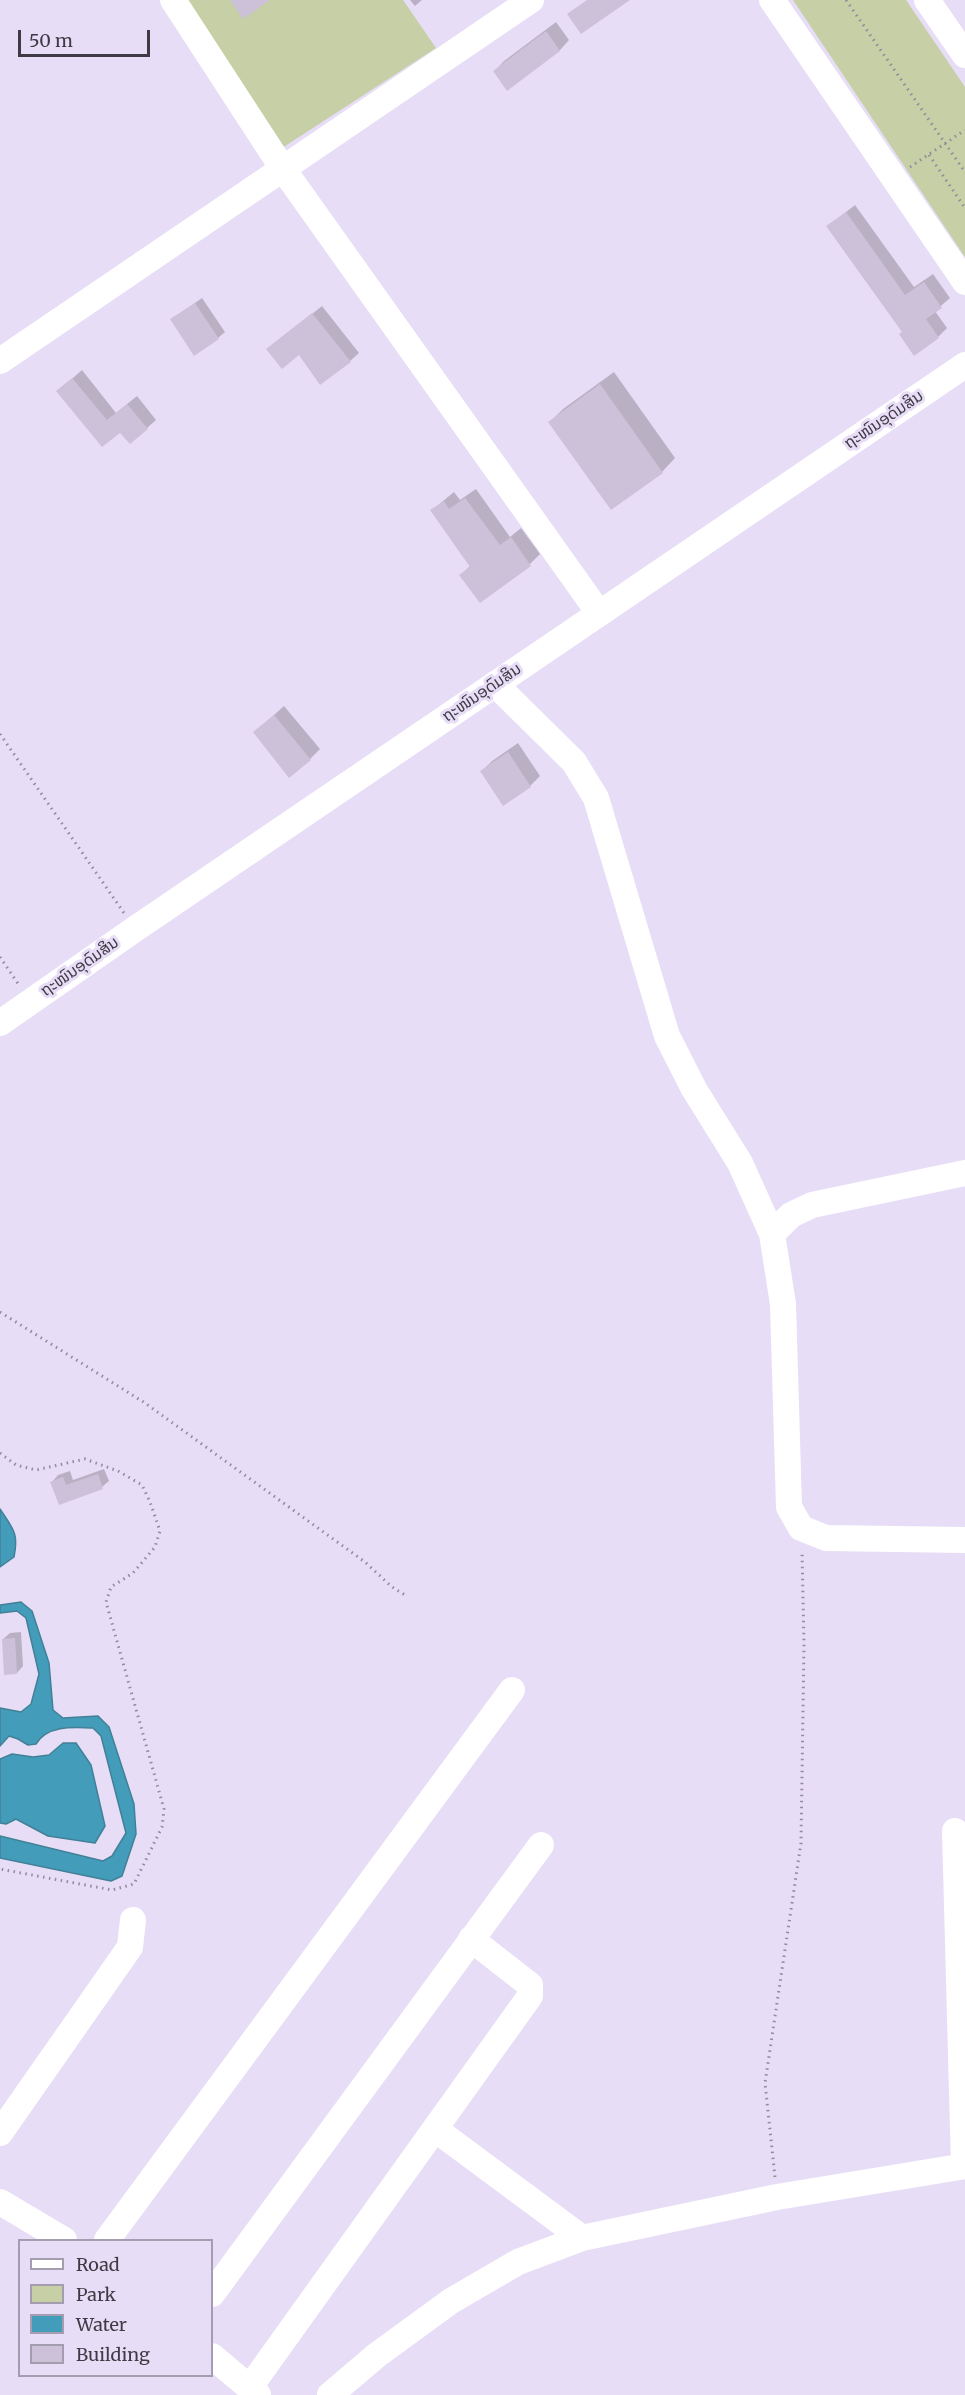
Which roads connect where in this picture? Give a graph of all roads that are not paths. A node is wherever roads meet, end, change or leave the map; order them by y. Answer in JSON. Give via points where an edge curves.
{"nodes":[{"id":1,"x":173,"y":0,"type":"edge"},
{"id":2,"x":531,"y":0,"type":"edge"},
{"id":3,"x":772,"y":0,"type":"edge"},
{"id":4,"x":927,"y":0,"type":"edge"},
{"id":5,"x":965,"y":55,"type":"edge"},
{"id":6,"x":283,"y":169,"type":"junction"},
{"id":7,"x":965,"y":282,"type":"edge"},
{"id":8,"x":0,"y":361,"type":"edge"},
{"id":9,"x":965,"y":365,"type":"edge"},
{"id":10,"x":599,"y":613,"type":"junction"},
{"id":11,"x":495,"y":684,"type":"junction"},
{"id":12,"x":0,"y":1023,"type":"edge"},
{"id":13,"x":965,"y":1173,"type":"edge"},
{"id":14,"x":772,"y":1234,"type":"junction"},
{"id":15,"x":965,"y":1540,"type":"edge"},
{"id":16,"x":512,"y":1690,"type":"dead end"},
{"id":17,"x":955,"y":1831,"type":"dead end"},
{"id":18,"x":541,"y":1845,"type":"dead end"},
{"id":19,"x":133,"y":1920,"type":"dead end"},
{"id":20,"x":471,"y":1939,"type":"junction"},
{"id":21,"x":435,"y":2129,"type":"junction"},
{"id":22,"x":0,"y":2133,"type":"edge"},
{"id":23,"x":964,"y":2166,"type":"edge"},
{"id":24,"x":0,"y":2202,"type":"edge"},
{"id":25,"x":582,"y":2238,"type":"junction"},
{"id":26,"x":61,"y":2239,"type":"edge"},
{"id":27,"x":108,"y":2239,"type":"edge"},
{"id":28,"x":213,"y":2293,"type":"edge"},
{"id":29,"x":213,"y":2357,"type":"edge"},
{"id":30,"x":254,"y":2391,"type":"edge"},
{"id":31,"x":330,"y":2395,"type":"edge"}],
"edges":[{"from":1,"to":6,"type":"street"},
{"from":2,"to":6,"type":"street"},
{"from":3,"to":7,"type":"street"},
{"from":4,"to":5,"type":"street"},
{"from":6,"to":8,"type":"street"},
{"from":6,"to":10,"type":"street"},
{"from":9,"to":10,"type":"street","name":"ຖະໜົນອຸດົມສິນ"},
{"from":10,"to":11,"type":"street","name":"ຖະໜົນອຸດົມສິນ"},
{"from":11,"to":12,"type":"street","name":"ຖະໜົນອຸດົມສິນ"},
{"from":11,"to":14,"type":"street","via":[[574,762],[596,798],[668,1036],[693,1089],[740,1163]]},
{"from":13,"to":14,"type":"street","via":[[812,1205],[791,1215]]},
{"from":14,"to":15,"type":"street","via":[[783,1304],[789,1508],[801,1528],[826,1538]]},
{"from":16,"to":27,"type":"street"},
{"from":17,"to":23,"type":"street"},
{"from":18,"to":20,"type":"street"},
{"from":19,"to":22,"type":"street","via":[[130,1947]]},
{"from":20,"to":21,"type":"street","via":[[530,1985],[530,1996]]},
{"from":20,"to":28,"type":"street"},
{"from":21,"to":25,"type":"street"},
{"from":21,"to":30,"type":"street"},
{"from":23,"to":25,"type":"street","via":[[777,2197]]},
{"from":24,"to":26,"type":"street"},
{"from":25,"to":31,"type":"street","via":[[518,2262],[451,2301]]},
{"from":29,"to":30,"type":"street"}]}
